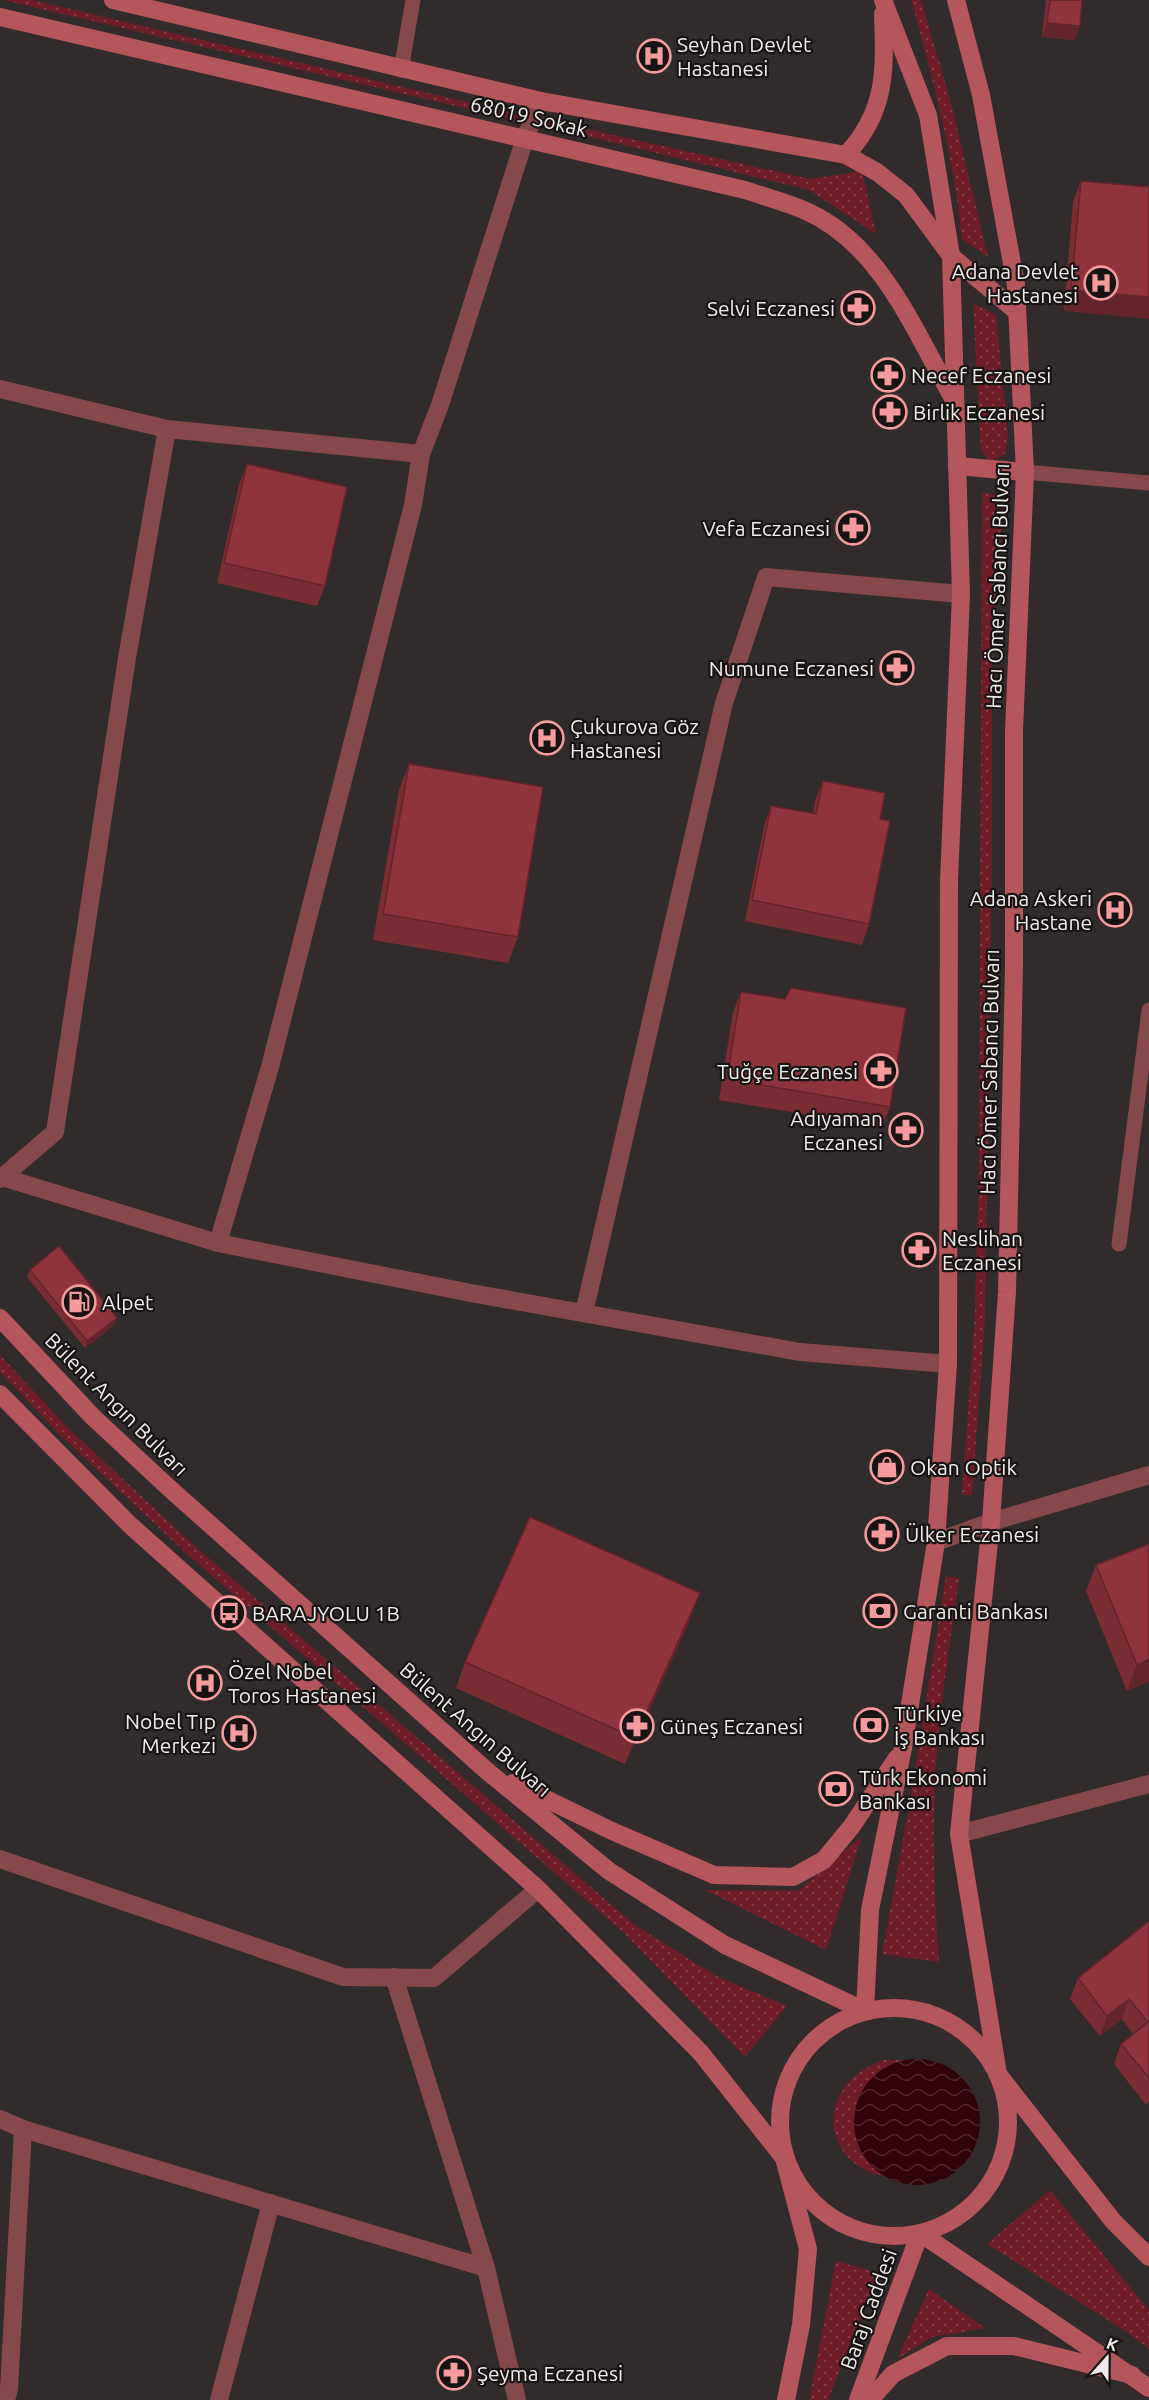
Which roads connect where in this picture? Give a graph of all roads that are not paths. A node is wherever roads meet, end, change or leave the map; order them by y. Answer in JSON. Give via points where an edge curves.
{"nodes":[{"id":1,"x":113,"y":0,"type":"edge"},
{"id":2,"x":413,"y":0,"type":"edge"},
{"id":3,"x":883,"y":0,"type":"edge"},
{"id":4,"x":956,"y":0,"type":"edge"},
{"id":5,"x":0,"y":17,"type":"edge"},
{"id":6,"x":401,"y":70,"type":"junction"},
{"id":7,"x":541,"y":101,"type":"junction"},
{"id":8,"x":525,"y":138,"type":"junction"},
{"id":9,"x":846,"y":155,"type":"junction"},
{"id":10,"x":951,"y":256,"type":"junction"},
{"id":11,"x":1017,"y":312,"type":"junction"},
{"id":12,"x":0,"y":389,"type":"edge"},
{"id":13,"x":955,"y":401,"type":"junction"},
{"id":14,"x":167,"y":429,"type":"junction"},
{"id":15,"x":421,"y":454,"type":"junction"},
{"id":16,"x":957,"y":466,"type":"junction"},
{"id":17,"x":1025,"y":472,"type":"junction"},
{"id":18,"x":1149,"y":483,"type":"edge"},
{"id":19,"x":961,"y":594,"type":"junction"},
{"id":20,"x":1149,"y":1010,"type":"edge"},
{"id":21,"x":1,"y":1178,"type":"edge"},
{"id":22,"x":218,"y":1243,"type":"junction"},
{"id":23,"x":1119,"y":1244,"type":"dead end"},
{"id":24,"x":584,"y":1313,"type":"junction"},
{"id":25,"x":0,"y":1318,"type":"edge"},
{"id":26,"x":948,"y":1364,"type":"junction"},
{"id":27,"x":0,"y":1394,"type":"edge"},
{"id":28,"x":1149,"y":1475,"type":"edge"},
{"id":29,"x":991,"y":1522,"type":"junction"},
{"id":30,"x":936,"y":1542,"type":"junction"},
{"id":31,"x":903,"y":1748,"type":"junction"},
{"id":32,"x":487,"y":1770,"type":"junction"},
{"id":33,"x":1149,"y":1784,"type":"edge"},
{"id":34,"x":959,"y":1834,"type":"junction"},
{"id":35,"x":0,"y":1859,"type":"edge"},
{"id":36,"x":538,"y":1889,"type":"junction"},
{"id":37,"x":394,"y":1977,"type":"junction"},
{"id":38,"x":865,"y":2011,"type":"junction"},
{"id":39,"x":998,"y":2074,"type":"junction"},
{"id":40,"x":0,"y":2120,"type":"edge"},
{"id":41,"x":23,"y":2129,"type":"junction"},
{"id":42,"x":784,"y":2158,"type":"junction"},
{"id":43,"x":271,"y":2203,"type":"junction"},
{"id":44,"x":920,"y":2233,"type":"junction"},
{"id":45,"x":1149,"y":2257,"type":"edge"},
{"id":46,"x":486,"y":2268,"type":"junction"},
{"id":47,"x":1132,"y":2375,"type":"junction"},
{"id":48,"x":1149,"y":2388,"type":"edge"},
{"id":49,"x":6,"y":2400,"type":"edge"},
{"id":50,"x":219,"y":2400,"type":"edge"},
{"id":51,"x":517,"y":2400,"type":"edge"},
{"id":52,"x":786,"y":2400,"type":"edge"},
{"id":53,"x":858,"y":2400,"type":"edge"},
{"id":54,"x":870,"y":2400,"type":"edge"}],
"edges":[{"from":1,"to":6,"type":"main road","name":"68019 Sokak"},
{"from":2,"to":6,"type":"lane"},
{"from":3,"to":9,"type":"main road","via":[[885,74],[879,101],[862,138]]},
{"from":3,"to":10,"type":"main road","name":"Hacı Ömer Sabancı Bulvarı","via":[[927,115]]},
{"from":4,"to":11,"type":"main road","name":"Hacı Ömer Sabancı Bulvarı","via":[[981,95],[1016,285]]},
{"from":5,"to":8,"type":"main road","name":"68019 Sokak"},
{"from":6,"to":7,"type":"main road","name":"68019 Sokak"},
{"from":7,"to":8,"type":"street"},
{"from":7,"to":9,"type":"main road","name":"68019 Sokak"},
{"from":8,"to":13,"type":"main road","name":"68019 Sokak","via":[[745,190],[807,211],[843,234],[876,265]]},
{"from":8,"to":15,"type":"street"},
{"from":9,"to":10,"type":"main road","name":"68019 Sokak","via":[[877,172],[906,195]]},
{"from":10,"to":11,"type":"main road","name":"68019 Sokak"},
{"from":10,"to":13,"type":"main road","name":"Hacı Ömer Sabancı Bulvarı"},
{"from":11,"to":17,"type":"main road","name":"Hacı Ömer Sabancı Bulvarı"},
{"from":12,"to":14,"type":"street"},
{"from":13,"to":16,"type":"main road","name":"Hacı Ömer Sabancı Bulvarı"},
{"from":14,"to":15,"type":"street"},
{"from":14,"to":21,"type":"street","via":[[127,658],[56,1132]]},
{"from":15,"to":22,"type":"street","via":[[413,505],[273,1055]]},
{"from":16,"to":17,"type":"main road"},
{"from":16,"to":19,"type":"main road","name":"Hacı Ömer Sabancı Bulvarı"},
{"from":17,"to":18,"type":"lane"},
{"from":17,"to":29,"type":"main road","name":"Hacı Ömer Sabancı Bulvarı","via":[[1014,731],[1007,1292]]},
{"from":19,"to":24,"type":"street","via":[[766,577],[723,703]]},
{"from":19,"to":26,"type":"main road","name":"Hacı Ömer Sabancı Bulvarı","via":[[949,881]]},
{"from":20,"to":23,"type":"lane"},
{"from":21,"to":22,"type":"street"},
{"from":22,"to":24,"type":"street"},
{"from":24,"to":26,"type":"street","via":[[800,1352]]},
{"from":25,"to":32,"type":"main road","name":"Bülent Angın Bulvarı","via":[[93,1418]]},
{"from":26,"to":30,"type":"main road","name":"Hacı Ömer Sabancı Bulvarı"},
{"from":27,"to":36,"type":"main road","via":[[130,1525]]},
{"from":28,"to":29,"type":"street"},
{"from":29,"to":30,"type":"street"},
{"from":29,"to":34,"type":"main road","name":"Hacı Ömer Sabancı Bulvarı"},
{"from":30,"to":31,"type":"main road","name":"Hacı Ömer Sabancı Bulvarı"},
{"from":31,"to":32,"type":"main road","via":[[852,1827],[824,1860],[793,1877],[714,1875]]},
{"from":31,"to":38,"type":"main road","name":"Hacı Ömer Sabancı Bulvarı","via":[[870,1910]]},
{"from":32,"to":38,"type":"main road","name":"Bülent Angın Bulvarı","via":[[619,1877],[725,1945]]},
{"from":33,"to":34,"type":"street"},
{"from":34,"to":39,"type":"main road","name":"Hacı Ömer Sabancı Bulvarı"},
{"from":35,"to":37,"type":"street","via":[[343,1977]]},
{"from":36,"to":37,"type":"street","via":[[434,1978]]},
{"from":36,"to":42,"type":"main road","via":[[701,2053]]},
{"from":37,"to":46,"type":"street"},
{"from":38,"to":39,"type":"main road","via":[[904,2008],[943,2019],[975,2042]]},
{"from":38,"to":42,"type":"main road","via":[[829,2028],[800,2055],[784,2088],[778,2123]]},
{"from":39,"to":44,"type":"main road","name":"Hacı Ömer Sabancı Bulvarı","via":[[1008,2113],[1005,2152],[988,2188],[963,2214]]},
{"from":39,"to":45,"type":"main road","via":[[1113,2220]]},
{"from":40,"to":41,"type":"street"},
{"from":41,"to":43,"type":"street"},
{"from":41,"to":49,"type":"street"},
{"from":42,"to":44,"type":"main road","name":"Hacı Ömer Sabancı Bulvarı","via":[[801,2191],[827,2216],[860,2232],[895,2237]]},
{"from":42,"to":52,"type":"main road","via":[[808,2249],[801,2325]]},
{"from":43,"to":46,"type":"street"},
{"from":43,"to":50,"type":"street"},
{"from":44,"to":47,"type":"main road"},
{"from":44,"to":53,"type":"main road","name":"Baraj Caddesi"},
{"from":46,"to":51,"type":"street"},
{"from":47,"to":48,"type":"main road"},
{"from":47,"to":54,"type":"main road","via":[[1014,2346],[947,2346],[893,2374]]}]}
